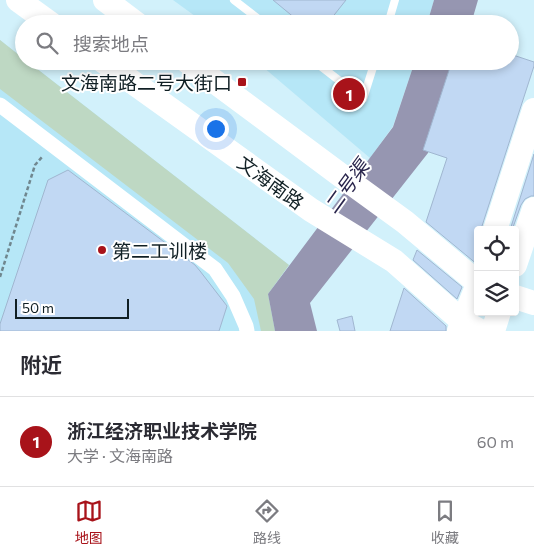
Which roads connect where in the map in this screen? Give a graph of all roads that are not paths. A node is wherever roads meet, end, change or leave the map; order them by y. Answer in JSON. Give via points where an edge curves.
{"nodes":[{"id":1,"x":18,"y":0,"type":"edge"},
{"id":2,"x":105,"y":0,"type":"edge"},
{"id":3,"x":234,"y":0,"type":"edge"},
{"id":4,"x":395,"y":0,"type":"edge"},
{"id":5,"x":245,"y":3,"type":"edge"},
{"id":6,"x":39,"y":15,"type":"edge"},
{"id":7,"x":124,"y":15,"type":"edge"},
{"id":8,"x":256,"y":15,"type":"edge"},
{"id":9,"x":391,"y":15,"type":"edge"},
{"id":10,"x":116,"y":70,"type":"edge"},
{"id":11,"x":199,"y":70,"type":"edge"},
{"id":12,"x":326,"y":70,"type":"edge"},
{"id":13,"x":373,"y":70,"type":"edge"},
{"id":14,"x":0,"y":105,"type":"edge"},
{"id":15,"x":534,"y":110,"type":"edge"},
{"id":16,"x":534,"y":209,"type":"edge"},
{"id":17,"x":496,"y":226,"type":"edge"},
{"id":18,"x":519,"y":253,"type":"edge"},
{"id":19,"x":474,"y":280,"type":"edge"},
{"id":20,"x":519,"y":298,"type":"edge"},
{"id":21,"x":474,"y":299,"type":"edge"},
{"id":22,"x":534,"y":303,"type":"edge"},
{"id":23,"x":498,"y":316,"type":"edge"},
{"id":24,"x":467,"y":328,"type":"edge"},
{"id":25,"x":246,"y":331,"type":"edge"},
{"id":26,"x":493,"y":331,"type":"edge"}],
"edges":[{"from":1,"to":6,"type":"main road"},
{"from":2,"to":7,"type":"main road"},
{"from":3,"to":5,"type":"lane"},
{"from":4,"to":9,"type":"lane"},
{"from":5,"to":8,"type":"lane"},
{"from":10,"to":24,"type":"main road","name":"文海南路","via":[[311,210],[394,262]]},
{"from":11,"to":19,"type":"main road","via":[[405,222]]},
{"from":12,"to":13,"type":"lane","via":[[363,99]]},
{"from":14,"to":25,"type":"street","via":[[215,270],[233,296]]},
{"from":15,"to":17,"type":"main road"},
{"from":16,"to":18,"type":"main road"},
{"from":20,"to":22,"type":"main road"},
{"from":21,"to":24,"type":"main road"},
{"from":23,"to":26,"type":"main road"}]}
